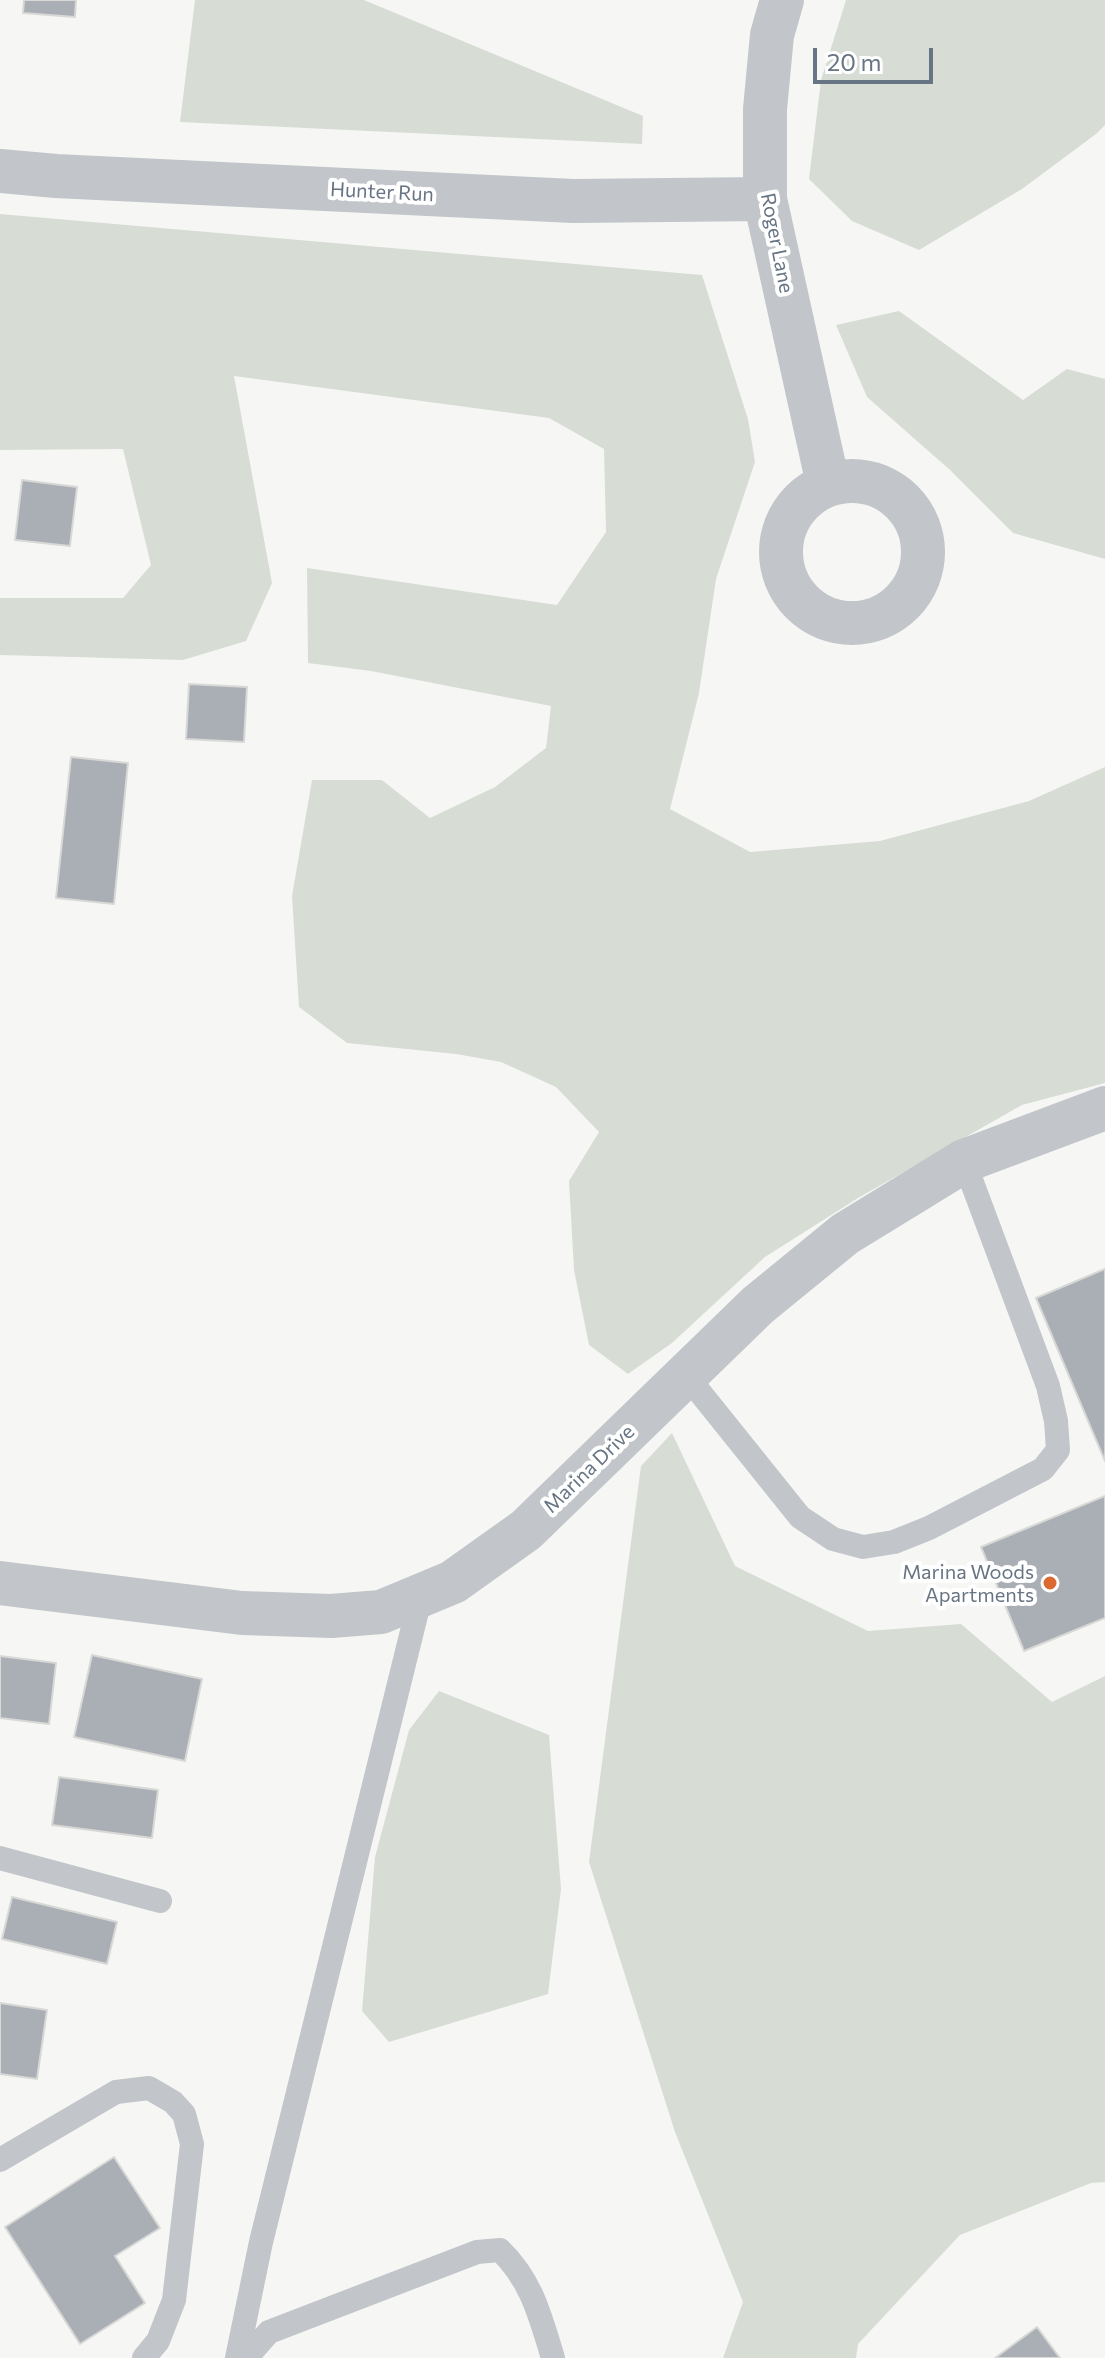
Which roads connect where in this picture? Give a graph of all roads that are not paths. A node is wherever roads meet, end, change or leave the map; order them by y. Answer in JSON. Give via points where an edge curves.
{"nodes":[{"id":1,"x":782,"y":0,"type":"edge"},
{"id":2,"x":0,"y":171,"type":"edge"},
{"id":3,"x":765,"y":199,"type":"junction"},
{"id":4,"x":828,"y":484,"type":"dead end"},
{"id":5,"x":1105,"y":1108,"type":"edge"},
{"id":6,"x":964,"y":1161,"type":"junction"},
{"id":7,"x":686,"y":1375,"type":"junction"},
{"id":8,"x":0,"y":1583,"type":"edge"},
{"id":9,"x":421,"y":1595,"type":"junction"},
{"id":10,"x":0,"y":1858,"type":"edge"},
{"id":11,"x":160,"y":1901,"type":"dead end"},
{"id":12,"x":0,"y":2160,"type":"edge"},
{"id":13,"x":144,"y":2358,"type":"edge"},
{"id":14,"x":237,"y":2358,"type":"edge"},
{"id":15,"x":246,"y":2358,"type":"edge"},
{"id":16,"x":553,"y":2358,"type":"edge"}],
"edges":[{"from":1,"to":3,"type":"street","name":"Roger Lane","via":[[772,35],[765,109]]},
{"from":2,"to":3,"type":"street","name":"Hunter Run","via":[[573,201]]},
{"from":3,"to":4,"type":"street","name":"Roger Lane"},
{"from":5,"to":6,"type":"street","name":"Marina Drive"},
{"from":6,"to":7,"type":"street","name":"Marina Drive","via":[[845,1234],[758,1305]]},
{"from":6,"to":7,"type":"lane","via":[[1048,1386],[1058,1450],[1043,1469],[929,1528],[863,1547],[833,1539],[800,1517]]},
{"from":7,"to":9,"type":"street","name":"Marina Drive","via":[[526,1530],[453,1582]]},
{"from":8,"to":9,"type":"street","name":"Marina Drive","via":[[242,1613],[316,1616],[381,1612]]},
{"from":9,"to":14,"type":"lane"},
{"from":10,"to":11,"type":"lane"},
{"from":12,"to":13,"type":"lane","via":[[116,2092],[149,2088],[184,2114],[192,2144],[174,2300],[158,2341]]},
{"from":15,"to":16,"type":"lane","via":[[269,2332],[477,2252],[500,2250],[533,2294]]}]}
